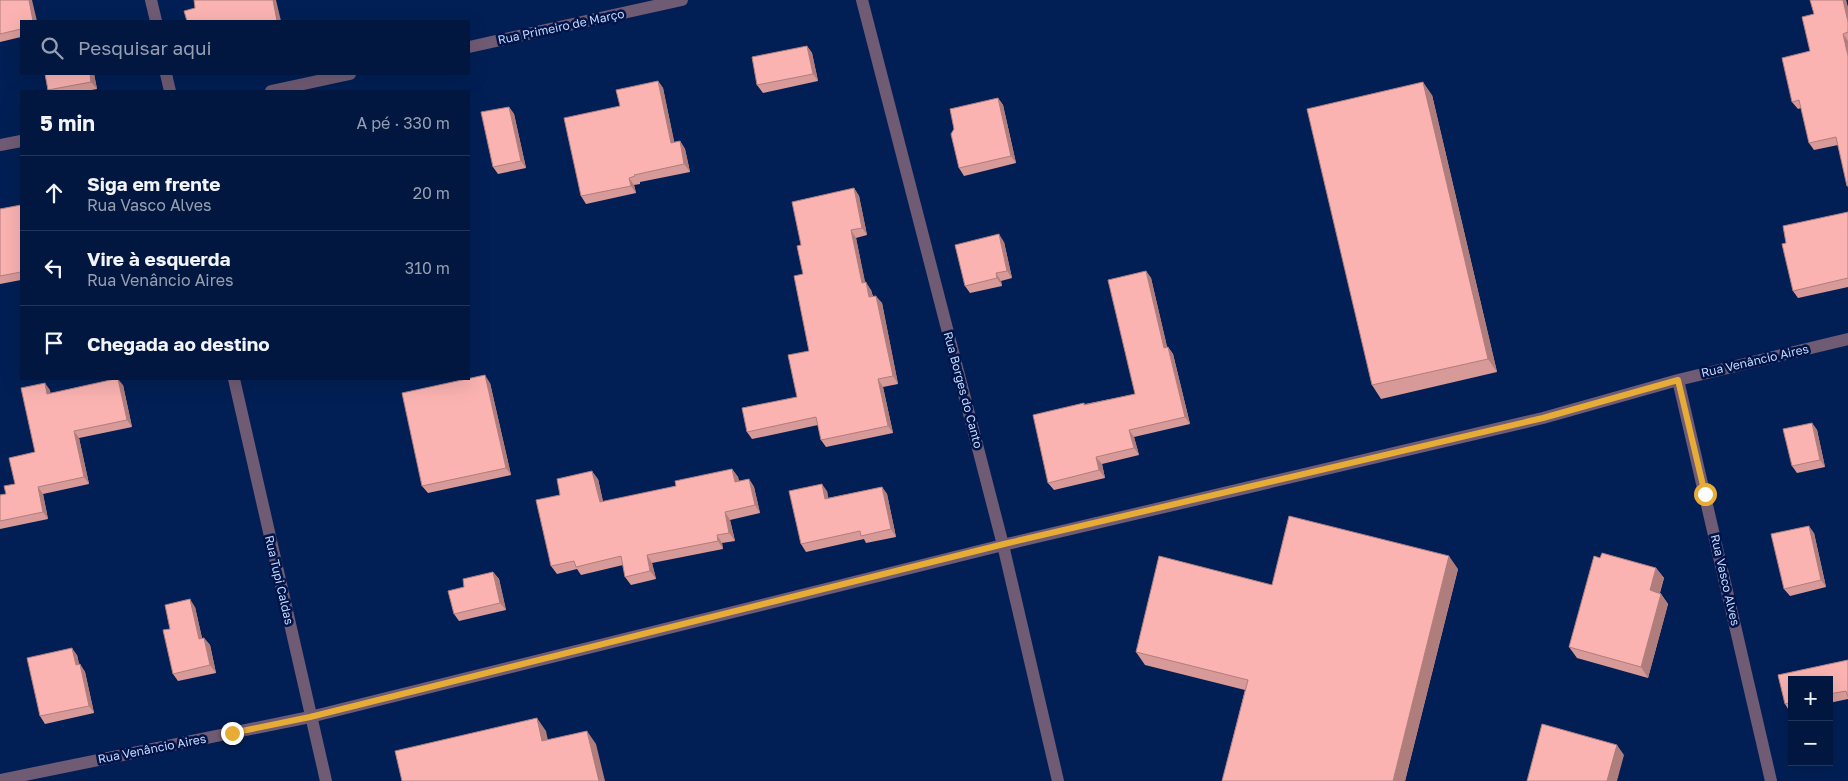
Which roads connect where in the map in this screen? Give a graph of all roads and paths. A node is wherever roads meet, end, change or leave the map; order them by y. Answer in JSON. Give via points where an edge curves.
{"nodes":[{"id":1,"x":151,"y":0,"type":"edge"},
{"id":2,"x":682,"y":0,"type":"edge"},
{"id":3,"x":862,"y":0,"type":"edge"},
{"id":4,"x":156,"y":20,"type":"edge"},
{"id":5,"x":470,"y":47,"type":"edge"},
{"id":6,"x":166,"y":75,"type":"edge"},
{"id":7,"x":345,"y":75,"type":"edge"},
{"id":8,"x":170,"y":90,"type":"edge"},
{"id":9,"x":276,"y":90,"type":"edge"},
{"id":10,"x":20,"y":141,"type":"edge"},
{"id":11,"x":0,"y":145,"type":"edge"},
{"id":12,"x":1848,"y":339,"type":"edge"},
{"id":13,"x":234,"y":380,"type":"edge"},
{"id":14,"x":1678,"y":380,"type":"junction"},
{"id":15,"x":1004,"y":544,"type":"junction"},
{"id":16,"x":310,"y":717,"type":"junction"},
{"id":17,"x":0,"y":780,"type":"edge"},
{"id":18,"x":326,"y":781,"type":"edge"},
{"id":19,"x":1058,"y":781,"type":"edge"},
{"id":20,"x":1771,"y":781,"type":"edge"}],
"edges":[{"from":1,"to":4,"type":"street"},
{"from":2,"to":5,"type":"street","name":"Rua Primeiro de Março"},
{"from":3,"to":15,"type":"street","name":"Rua Borges do Canto"},
{"from":6,"to":8,"type":"street"},
{"from":7,"to":9,"type":"street"},
{"from":10,"to":11,"type":"street"},
{"from":12,"to":14,"type":"street","name":"Rua Venâncio Aires"},
{"from":13,"to":16,"type":"street","name":"Rua Tupi Caldas"},
{"from":14,"to":15,"type":"street","name":"Rua Venâncio Aires","via":[[1543,418]]},
{"from":14,"to":20,"type":"street","name":"Rua Vasco Alves"},
{"from":15,"to":16,"type":"street","name":"Rua Venâncio Aires"},
{"from":15,"to":19,"type":"street","name":"Rua Borges do Canto"},
{"from":16,"to":17,"type":"street","name":"Rua Venâncio Aires"},
{"from":16,"to":18,"type":"street","name":"Rua Tupi Caldas"}]}
